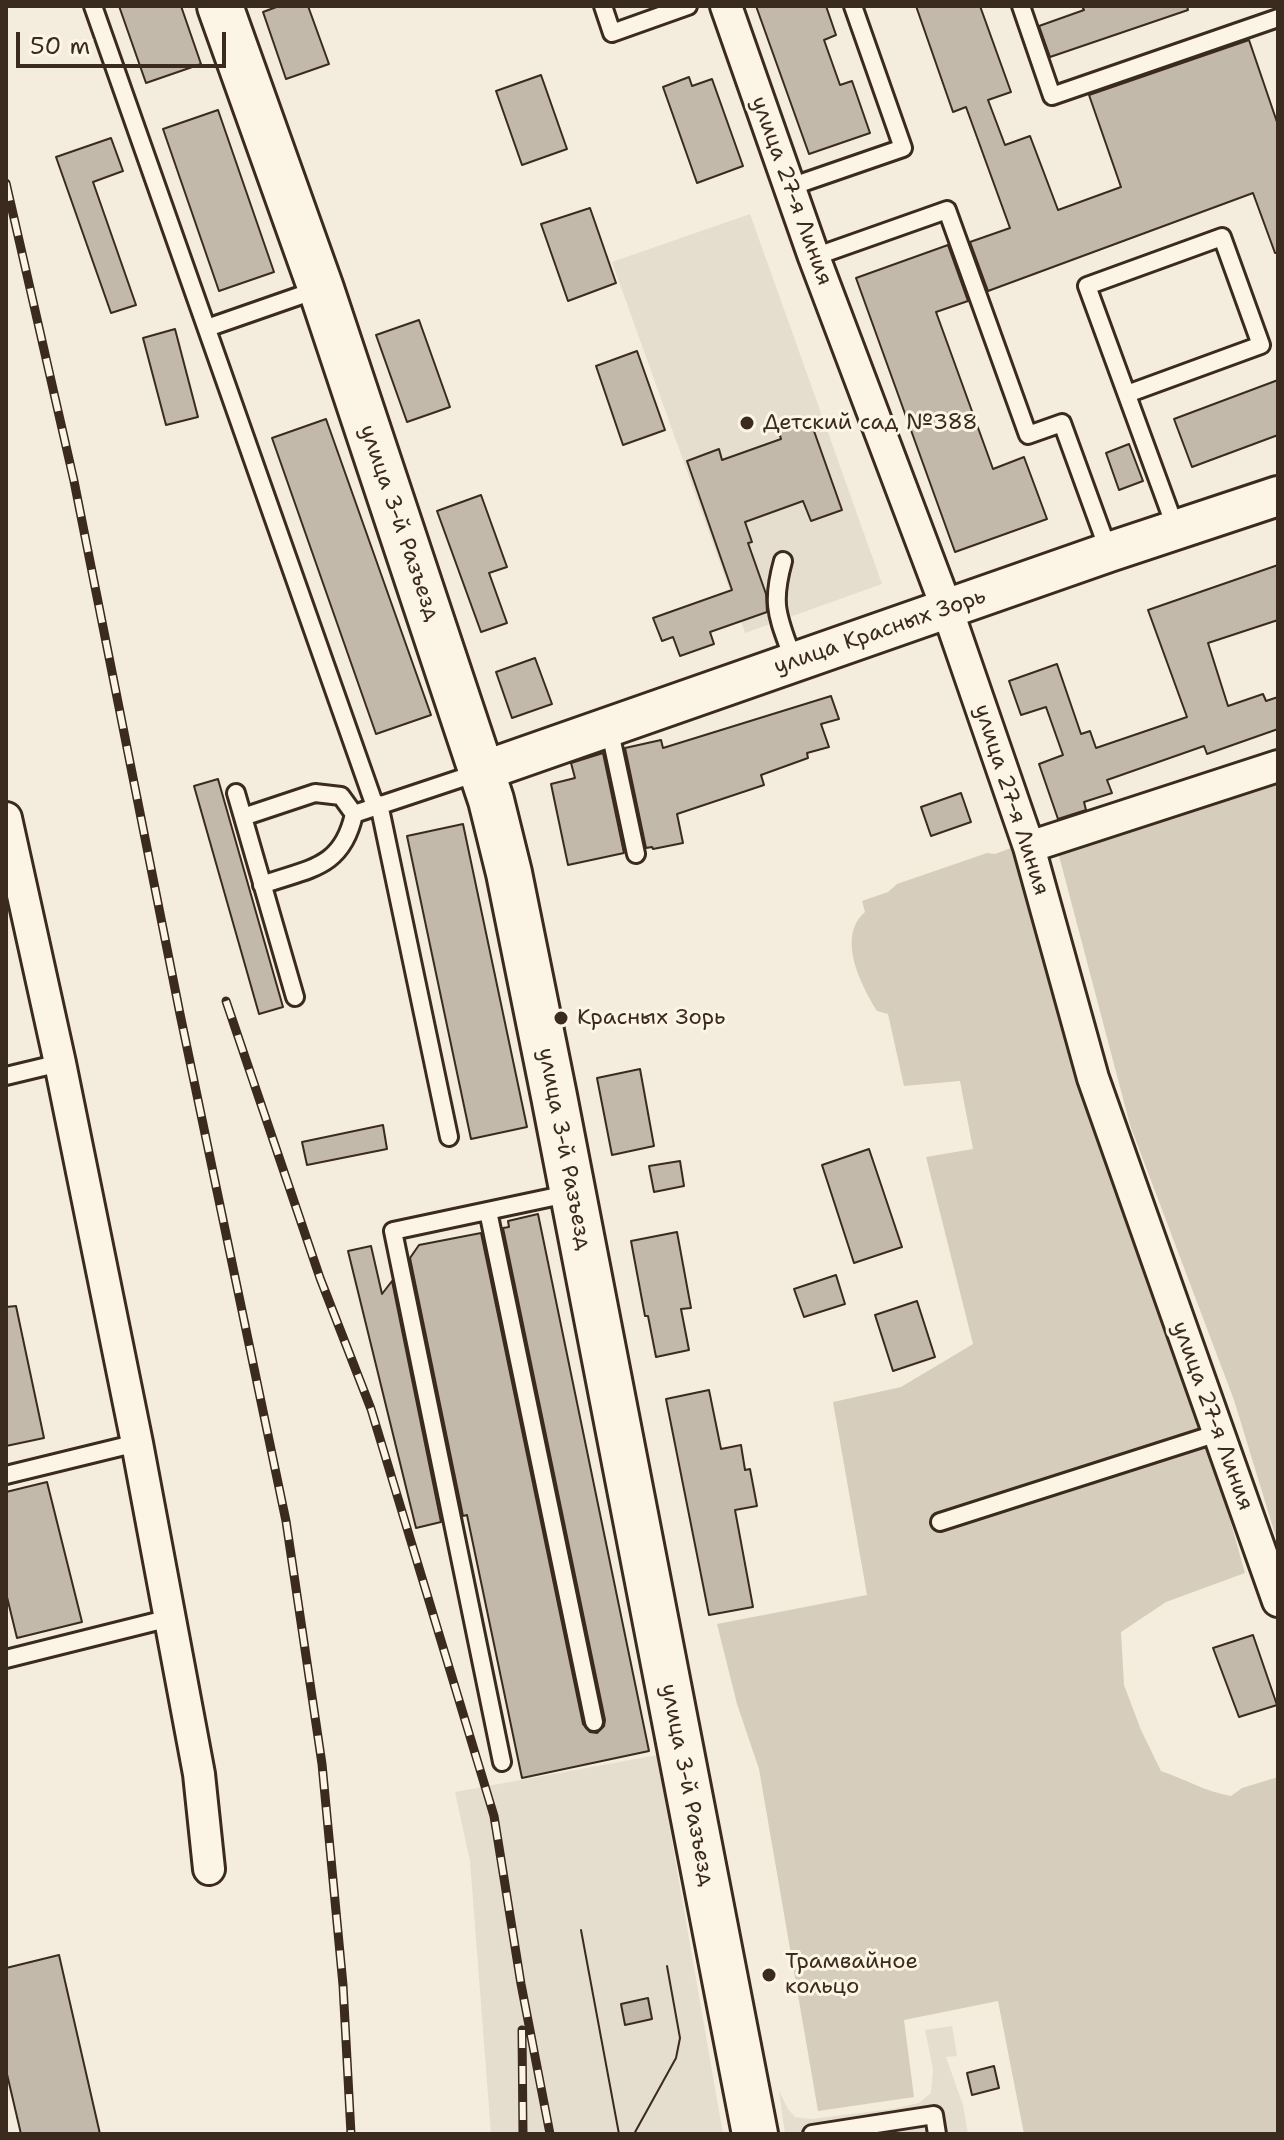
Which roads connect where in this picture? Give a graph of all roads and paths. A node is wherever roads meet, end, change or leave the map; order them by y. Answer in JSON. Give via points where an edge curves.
{"nodes":[{"id":1,"x":93,"y":6,"type":"edge"},
{"id":2,"x":220,"y":6,"type":"edge"},
{"id":3,"x":603,"y":6,"type":"edge"},
{"id":4,"x":688,"y":6,"type":"edge"},
{"id":5,"x":726,"y":6,"type":"edge"},
{"id":6,"x":853,"y":6,"type":"edge"},
{"id":7,"x":1021,"y":6,"type":"edge"},
{"id":8,"x":1278,"y":18,"type":"edge"},
{"id":9,"x":790,"y":187,"type":"junction"},
{"id":10,"x":814,"y":257,"type":"junction"},
{"id":11,"x":321,"y":289,"type":"junction"},
{"id":12,"x":207,"y":328,"type":"junction"},
{"id":13,"x":1127,"y":394,"type":"junction"},
{"id":14,"x":1278,"y":496,"type":"edge"},
{"id":15,"x":1176,"y":529,"type":"junction"},
{"id":16,"x":1109,"y":552,"type":"junction"},
{"id":17,"x":783,"y":561,"type":"dead end"},
{"id":18,"x":947,"y":609,"type":"junction"},
{"id":19,"x":794,"y":662,"type":"junction"},
{"id":20,"x":609,"y":727,"type":"junction"},
{"id":21,"x":1278,"y":766,"type":"edge"},
{"id":22,"x":483,"y":771,"type":"junction"},
{"id":23,"x":236,"y":793,"type":"dead end"},
{"id":24,"x":377,"y":805,"type":"junction"},
{"id":25,"x":354,"y":814,"type":"junction"},
{"id":26,"x":243,"y":817,"type":"junction"},
{"id":27,"x":6,"y":818,"type":"edge"},
{"id":28,"x":1029,"y":847,"type":"junction"},
{"id":29,"x":636,"y":854,"type":"dead end"},
{"id":30,"x":262,"y":885,"type":"junction"},
{"id":31,"x":295,"y":997,"type":"dead end"},
{"id":32,"x":60,"y":1063,"type":"junction"},
{"id":33,"x":6,"y":1076,"type":"edge"},
{"id":34,"x":449,"y":1137,"type":"dead end"},
{"id":35,"x":573,"y":1193,"type":"junction"},
{"id":36,"x":488,"y":1211,"type":"junction"},
{"id":37,"x":1218,"y":1433,"type":"junction"},
{"id":38,"x":137,"y":1443,"type":"junction"},
{"id":39,"x":6,"y":1475,"type":"edge"},
{"id":40,"x":940,"y":1522,"type":"dead end"},
{"id":41,"x":1278,"y":1601,"type":"edge"},
{"id":42,"x":170,"y":1618,"type":"junction"},
{"id":43,"x":6,"y":1659,"type":"edge"},
{"id":44,"x":594,"y":1722,"type":"dead end"},
{"id":45,"x":502,"y":1762,"type":"dead end"},
{"id":46,"x":209,"y":1869,"type":"dead end"},
{"id":47,"x":755,"y":2134,"type":"edge"},
{"id":48,"x":812,"y":2134,"type":"edge"},
{"id":49,"x":937,"y":2134,"type":"edge"}],
"edges":[{"from":1,"to":12,"type":"lane"},
{"from":2,"to":11,"type":"main road","name":"улица 3-й Разъезд"},
{"from":3,"to":4,"type":"lane","via":[[612,33]]},
{"from":5,"to":9,"type":"street","name":"улица 27-я Линия"},
{"from":6,"to":9,"type":"lane","via":[[903,148]]},
{"from":7,"to":8,"type":"lane","via":[[1052,96]]},
{"from":9,"to":10,"type":"street","name":"улица 27-я Линия"},
{"from":10,"to":16,"type":"lane","via":[[947,210],[1028,435],[1062,423]]},
{"from":10,"to":18,"type":"street","name":"улица 27-я Линия"},
{"from":11,"to":12,"type":"lane"},
{"from":11,"to":22,"type":"main road","name":"улица 3-й Разъезд"},
{"from":12,"to":24,"type":"lane"},
{"from":13,"to":13,"type":"lane","via":[[1087,286],[1222,237],[1261,345]]},
{"from":13,"to":15,"type":"lane"},
{"from":14,"to":15,"type":"street","name":"улица Красных Зорь"},
{"from":15,"to":16,"type":"street","name":"улица Красных Зорь"},
{"from":16,"to":18,"type":"street","name":"улица Красных Зорь"},
{"from":17,"to":19,"type":"lane","via":[[776,612]]},
{"from":18,"to":19,"type":"street","name":"улица Красных Зорь"},
{"from":18,"to":28,"type":"street","name":"улица 27-я Линия"},
{"from":19,"to":20,"type":"street","name":"улица Красных Зорь"},
{"from":20,"to":22,"type":"street","name":"улица Красных Зорь"},
{"from":20,"to":29,"type":"lane"},
{"from":21,"to":28,"type":"street"},
{"from":22,"to":24,"type":"lane"},
{"from":22,"to":35,"type":"main road","name":"улица 3-й Разъезд","via":[[509,873]]},
{"from":23,"to":26,"type":"lane"},
{"from":24,"to":25,"type":"lane"},
{"from":24,"to":34,"type":"lane"},
{"from":25,"to":26,"type":"lane","via":[[341,796],[315,793]]},
{"from":25,"to":30,"type":"lane","via":[[349,837],[332,859]]},
{"from":26,"to":30,"type":"lane"},
{"from":27,"to":32,"type":"street"},
{"from":28,"to":37,"type":"street","name":"улица 27-я Линия","via":[[1093,1078]]},
{"from":30,"to":31,"type":"lane"},
{"from":32,"to":33,"type":"lane"},
{"from":32,"to":38,"type":"street"},
{"from":35,"to":36,"type":"lane"},
{"from":35,"to":47,"type":"main road","name":"улица 3-й Разъезд"},
{"from":36,"to":44,"type":"lane"},
{"from":36,"to":45,"type":"lane","via":[[393,1231]]},
{"from":37,"to":40,"type":"lane"},
{"from":37,"to":41,"type":"street","name":"улица 27-я Линия"},
{"from":38,"to":39,"type":"lane"},
{"from":38,"to":42,"type":"street"},
{"from":42,"to":43,"type":"lane"},
{"from":42,"to":46,"type":"street","via":[[199,1774]]},
{"from":48,"to":49,"type":"lane","via":[[934,2115]]}]}
